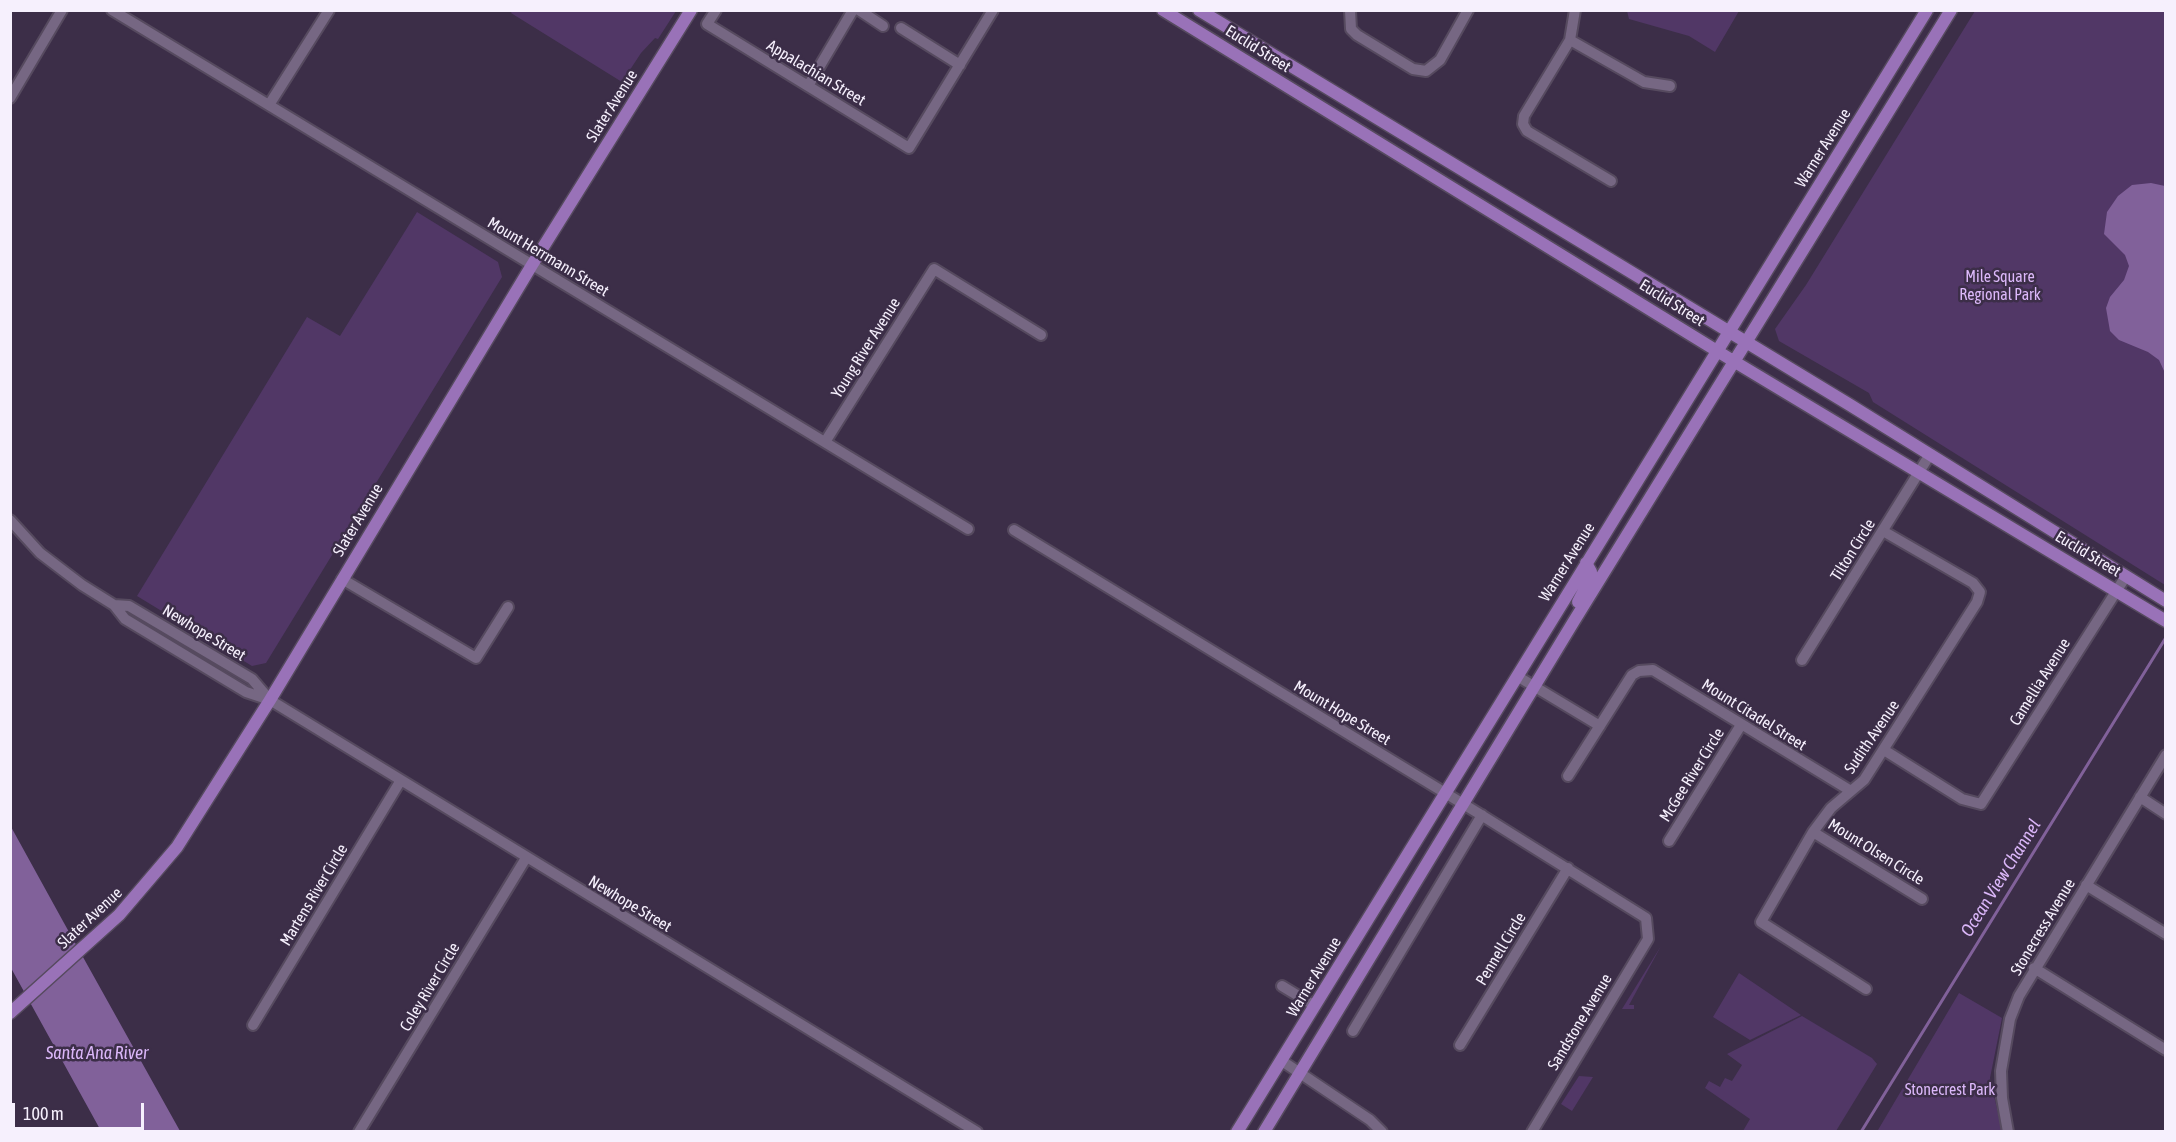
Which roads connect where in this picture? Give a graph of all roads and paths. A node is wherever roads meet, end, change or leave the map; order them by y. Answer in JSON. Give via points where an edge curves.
{"nodes":[{"id":1,"x":62,"y":10,"type":"edge"},
{"id":2,"x":112,"y":10,"type":"edge"},
{"id":3,"x":329,"y":10,"type":"edge"},
{"id":4,"x":691,"y":10,"type":"edge"},
{"id":5,"x":716,"y":10,"type":"edge"},
{"id":6,"x":854,"y":10,"type":"edge"},
{"id":7,"x":859,"y":10,"type":"edge"},
{"id":8,"x":993,"y":10,"type":"edge"},
{"id":9,"x":1163,"y":10,"type":"edge"},
{"id":10,"x":1199,"y":10,"type":"edge"},
{"id":11,"x":1350,"y":10,"type":"edge"},
{"id":12,"x":1468,"y":10,"type":"edge"},
{"id":13,"x":1575,"y":10,"type":"edge"},
{"id":14,"x":1927,"y":10,"type":"edge"},
{"id":15,"x":1951,"y":10,"type":"edge"},
{"id":16,"x":883,"y":26,"type":"dead end"},
{"id":17,"x":901,"y":28,"type":"dead end"},
{"id":18,"x":1570,"y":39,"type":"junction"},
{"id":19,"x":960,"y":66,"type":"junction"},
{"id":20,"x":808,"y":86,"type":"junction"},
{"id":21,"x":1670,"y":86,"type":"dead end"},
{"id":22,"x":10,"y":98,"type":"edge"},
{"id":23,"x":269,"y":105,"type":"junction"},
{"id":24,"x":1611,"y":181,"type":"dead end"},
{"id":25,"x":532,"y":265,"type":"junction"},
{"id":26,"x":1728,"y":333,"type":"junction"},
{"id":27,"x":1041,"y":335,"type":"dead end"},
{"id":28,"x":1746,"y":344,"type":"junction"},
{"id":29,"x":1717,"y":351,"type":"junction"},
{"id":30,"x":1735,"y":362,"type":"junction"},
{"id":31,"x":825,"y":442,"type":"junction"},
{"id":32,"x":1929,"y":456,"type":"junction"},
{"id":33,"x":1920,"y":472,"type":"junction"},
{"id":34,"x":10,"y":520,"type":"edge"},
{"id":35,"x":968,"y":529,"type":"dead end"},
{"id":36,"x":1014,"y":530,"type":"dead end"},
{"id":37,"x":1882,"y":531,"type":"junction"},
{"id":38,"x":1586,"y":562,"type":"junction"},
{"id":39,"x":2126,"y":576,"type":"junction"},
{"id":40,"x":342,"y":579,"type":"junction"},
{"id":41,"x":2117,"y":590,"type":"junction"},
{"id":42,"x":2166,"y":601,"type":"edge"},
{"id":43,"x":508,"y":607,"type":"dead end"},
{"id":44,"x":1574,"y":621,"type":"junction"},
{"id":45,"x":2166,"y":621,"type":"edge"},
{"id":46,"x":1802,"y":660,"type":"dead end"},
{"id":47,"x":1517,"y":676,"type":"junction"},
{"id":48,"x":1535,"y":687,"type":"junction"},
{"id":49,"x":270,"y":700,"type":"junction"},
{"id":50,"x":1741,"y":725,"type":"junction"},
{"id":51,"x":1600,"y":726,"type":"junction"},
{"id":52,"x":1884,"y":750,"type":"junction"},
{"id":53,"x":2166,"y":755,"type":"edge"},
{"id":54,"x":1568,"y":776,"type":"dead end"},
{"id":55,"x":401,"y":780,"type":"junction"},
{"id":56,"x":1851,"y":791,"type":"junction"},
{"id":57,"x":1444,"y":792,"type":"junction"},
{"id":58,"x":2140,"y":797,"type":"junction"},
{"id":59,"x":1462,"y":804,"type":"junction"},
{"id":60,"x":2166,"y":814,"type":"edge"},
{"id":61,"x":1482,"y":815,"type":"junction"},
{"id":62,"x":1813,"y":832,"type":"junction"},
{"id":63,"x":1669,"y":841,"type":"dead end"},
{"id":64,"x":526,"y":858,"type":"junction"},
{"id":65,"x":1568,"y":868,"type":"junction"},
{"id":66,"x":2086,"y":885,"type":"junction"},
{"id":67,"x":1922,"y":899,"type":"dead end"},
{"id":68,"x":1649,"y":926,"type":"joint"},
{"id":69,"x":2166,"y":934,"type":"edge"},
{"id":70,"x":2034,"y":968,"type":"junction"},
{"id":71,"x":1282,"y":986,"type":"dead end"},
{"id":72,"x":1866,"y":989,"type":"dead end"},
{"id":73,"x":1315,"y":1006,"type":"junction"},
{"id":74,"x":10,"y":1013,"type":"edge"},
{"id":75,"x":253,"y":1025,"type":"dead end"},
{"id":76,"x":1353,"y":1031,"type":"dead end"},
{"id":77,"x":1460,"y":1046,"type":"dead end"},
{"id":78,"x":2166,"y":1050,"type":"edge"},
{"id":79,"x":1282,"y":1061,"type":"junction"},
{"id":80,"x":1300,"y":1075,"type":"junction"},
{"id":81,"x":359,"y":1131,"type":"edge"},
{"id":82,"x":977,"y":1131,"type":"edge"},
{"id":83,"x":1237,"y":1131,"type":"edge"},
{"id":84,"x":1264,"y":1131,"type":"edge"},
{"id":85,"x":1382,"y":1131,"type":"edge"},
{"id":86,"x":1532,"y":1131,"type":"edge"},
{"id":87,"x":2008,"y":1131,"type":"edge"}],
"edges":[{"from":1,"to":22,"type":"street"},
{"from":2,"to":23,"type":"street","name":"Mount Herrmann Street"},
{"from":3,"to":23,"type":"street"},
{"from":4,"to":25,"type":"main road","name":"Slater Avenue"},
{"from":5,"to":20,"type":"street","name":"Appalachian Street","via":[[707,24]]},
{"from":6,"to":20,"type":"street"},
{"from":7,"to":16,"type":"street"},
{"from":8,"to":19,"type":"street"},
{"from":9,"to":29,"type":"main road","name":"Euclid Street"},
{"from":10,"to":26,"type":"main road","name":"Euclid Street"},
{"from":11,"to":12,"type":"street","via":[[1351,29],[1358,35],[1413,69],[1426,71],[1440,60]]},
{"from":13,"to":18,"type":"street"},
{"from":14,"to":26,"type":"main road","name":"Warner Avenue"},
{"from":15,"to":28,"type":"main road"},
{"from":17,"to":19,"type":"street"},
{"from":18,"to":21,"type":"street","via":[[1644,82]]},
{"from":18,"to":24,"type":"street","via":[[1523,124]]},
{"from":19,"to":20,"type":"street","name":"Appalachian Street","via":[[909,148]]},
{"from":23,"to":25,"type":"street","name":"Mount Herrmann Street"},
{"from":25,"to":31,"type":"street","name":"Mount Herrmann Street"},
{"from":25,"to":40,"type":"main road","name":"Slater Avenue"},
{"from":26,"to":28,"type":"main road","name":"Euclid Street"},
{"from":26,"to":29,"type":"main road","name":"Warner Avenue"},
{"from":27,"to":31,"type":"street","name":"Young River Avenue","via":[[933,269]]},
{"from":28,"to":30,"type":"main road"},
{"from":28,"to":32,"type":"main road","name":"Euclid Street"},
{"from":29,"to":30,"type":"main road","name":"Euclid Street"},
{"from":29,"to":38,"type":"main road","name":"Warner Avenue"},
{"from":30,"to":33,"type":"main road","name":"Euclid Street"},
{"from":30,"to":44,"type":"main road"},
{"from":31,"to":35,"type":"street","name":"Mount Herrmann Street"},
{"from":32,"to":33,"type":"street","name":"Tilton Circle"},
{"from":32,"to":39,"type":"main road","name":"Euclid Street"},
{"from":33,"to":37,"type":"street","name":"Tilton Circle"},
{"from":33,"to":41,"type":"main road","name":"Euclid Street"},
{"from":34,"to":49,"type":"street","name":"Newhope Street","via":[[40,553],[114,605],[125,619],[246,692]]},
{"from":36,"to":57,"type":"street","name":"Mount Hope Street"},
{"from":37,"to":46,"type":"street","name":"Tilton Circle"},
{"from":37,"to":52,"type":"street","name":"Sudith Avenue","via":[[1973,583],[1980,592]]},
{"from":38,"to":44,"type":"main road","via":[[1590,579],[1576,605]]},
{"from":38,"to":47,"type":"main road","name":"Warner Avenue"},
{"from":39,"to":41,"type":"street","name":"Camellia Avenue"},
{"from":39,"to":42,"type":"main road","name":"Euclid Street"},
{"from":40,"to":43,"type":"street","via":[[476,658]]},
{"from":40,"to":49,"type":"main road","name":"Slater Avenue"},
{"from":41,"to":45,"type":"main road","name":"Euclid Street"},
{"from":41,"to":52,"type":"street","name":"Camellia Avenue","via":[[1981,804],[1962,799]]},
{"from":44,"to":48,"type":"main road"},
{"from":47,"to":48,"type":"street"},
{"from":47,"to":57,"type":"main road","name":"Warner Avenue"},
{"from":48,"to":51,"type":"street"},
{"from":48,"to":59,"type":"main road"},
{"from":49,"to":55,"type":"street","name":"Newhope Street"},
{"from":49,"to":74,"type":"main road","name":"Slater Avenue","via":[[177,847],[140,894]]},
{"from":50,"to":51,"type":"street","name":"Mount Citadel Street","via":[[1653,670],[1632,675]]},
{"from":50,"to":56,"type":"street","name":"Mount Citadel Street"},
{"from":50,"to":63,"type":"street","name":"McGee River Circle"},
{"from":51,"to":54,"type":"street"},
{"from":52,"to":56,"type":"street","name":"Sudith Avenue","via":[[1864,780]]},
{"from":53,"to":58,"type":"street","name":"Stonecress Avenue"},
{"from":55,"to":64,"type":"street","name":"Newhope Street"},
{"from":55,"to":75,"type":"street","name":"Martens River Circle"},
{"from":56,"to":62,"type":"street","name":"Sudith Avenue","via":[[1831,808]]},
{"from":57,"to":59,"type":"street","name":"Mount Hope Street"},
{"from":57,"to":73,"type":"main road","name":"Warner Avenue"},
{"from":58,"to":60,"type":"street"},
{"from":58,"to":66,"type":"street","name":"Stonecress Avenue"},
{"from":59,"to":61,"type":"street","name":"Mount Hope Street"},
{"from":59,"to":80,"type":"main road"},
{"from":61,"to":65,"type":"street","name":"Mount Hope Street"},
{"from":61,"to":76,"type":"street"},
{"from":62,"to":67,"type":"street","name":"Mount Olsen Circle"},
{"from":62,"to":72,"type":"street","name":"Sudith Avenue","via":[[1761,922]]},
{"from":64,"to":81,"type":"street","name":"Coley River Circle"},
{"from":64,"to":82,"type":"street","name":"Newhope Street"},
{"from":65,"to":68,"type":"street","name":"Mount Hope Street","via":[[1642,914]]},
{"from":65,"to":77,"type":"street","name":"Pennell Circle"},
{"from":66,"to":69,"type":"street"},
{"from":66,"to":70,"type":"street","name":"Stonecress Avenue"},
{"from":68,"to":86,"type":"street","name":"Sandstone Avenue","via":[[1645,944]]},
{"from":70,"to":78,"type":"street"},
{"from":70,"to":87,"type":"street","name":"Stonecress Avenue","via":[[2010,1019],[2004,1045],[2002,1098]]},
{"from":71,"to":73,"type":"street"},
{"from":73,"to":79,"type":"main road","name":"Warner Avenue"},
{"from":79,"to":80,"type":"street"},
{"from":79,"to":83,"type":"main road","name":"Warner Avenue"},
{"from":80,"to":84,"type":"main road"},
{"from":80,"to":85,"type":"street"}]}
